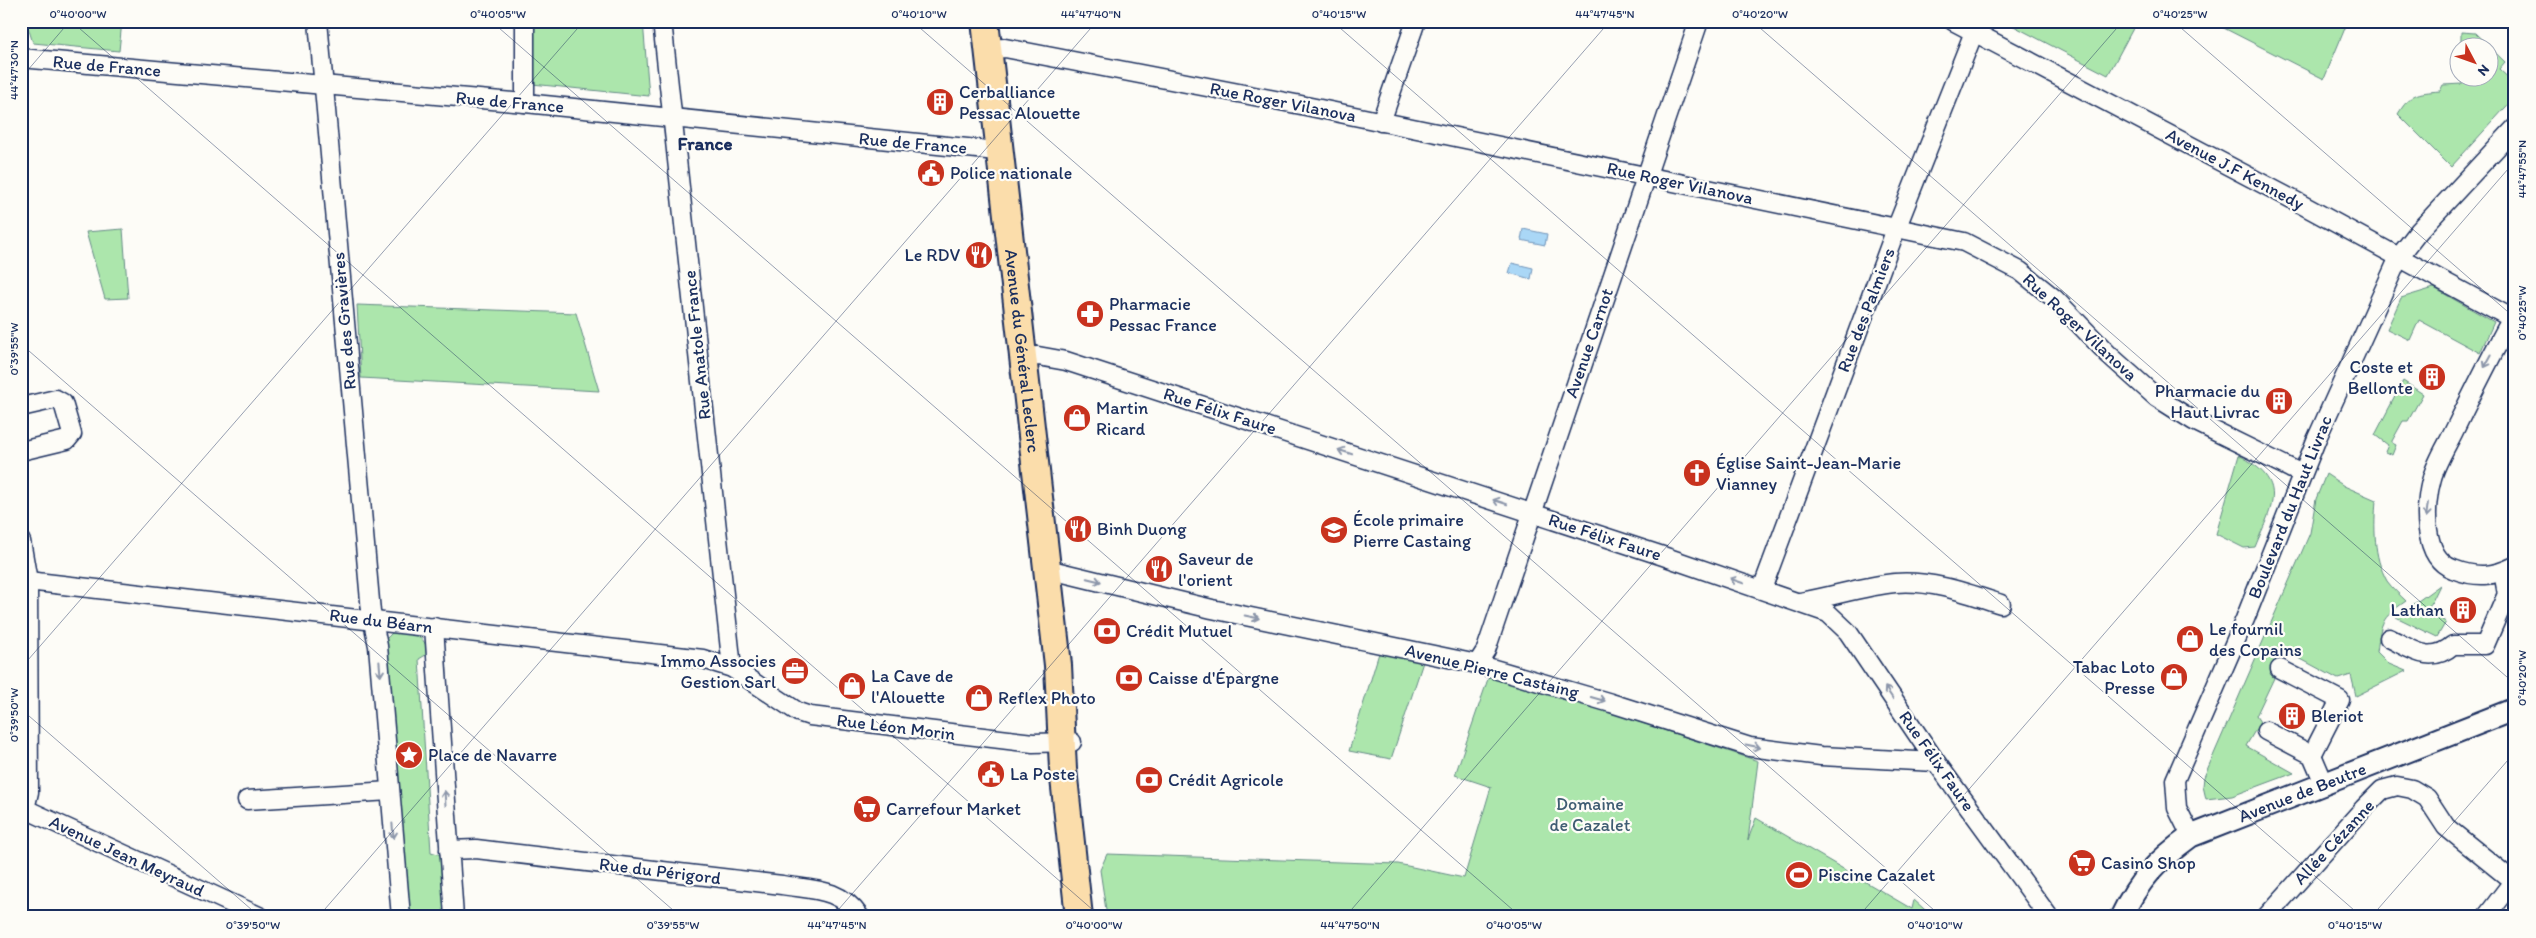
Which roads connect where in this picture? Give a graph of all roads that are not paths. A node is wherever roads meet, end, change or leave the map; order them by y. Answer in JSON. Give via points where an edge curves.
{"nodes":[{"id":1,"x":318,"y":21,"type":"edge"},
{"id":2,"x":525,"y":21,"type":"edge"},
{"id":3,"x":662,"y":21,"type":"edge"},
{"id":4,"x":985,"y":21,"type":"edge"},
{"id":5,"x":1416,"y":21,"type":"edge"},
{"id":6,"x":1699,"y":21,"type":"edge"},
{"id":7,"x":1953,"y":21,"type":"edge"},
{"id":8,"x":1974,"y":32,"type":"junction"},
{"id":9,"x":988,"y":48,"type":"junction"},
{"id":10,"x":21,"y":58,"type":"edge"},
{"id":11,"x":324,"y":86,"type":"junction"},
{"id":12,"x":525,"y":103,"type":"junction"},
{"id":13,"x":672,"y":119,"type":"junction"},
{"id":14,"x":1381,"y":122,"type":"junction"},
{"id":15,"x":2515,"y":128,"type":"edge"},
{"id":16,"x":999,"y":148,"type":"junction"},
{"id":17,"x":1646,"y":176,"type":"junction"},
{"id":18,"x":1896,"y":228,"type":"junction"},
{"id":19,"x":2399,"y":257,"type":"junction"},
{"id":20,"x":2513,"y":319,"type":"edge"},
{"id":21,"x":1022,"y":358,"type":"junction"},
{"id":22,"x":21,"y":407,"type":"edge"},
{"id":23,"x":21,"y":451,"type":"edge"},
{"id":24,"x":2302,"y":474,"type":"junction"},
{"id":25,"x":1531,"y":513,"type":"junction"},
{"id":26,"x":21,"y":540,"type":"edge"},
{"id":27,"x":1047,"y":569,"type":"junction"},
{"id":28,"x":2509,"y":569,"type":"edge"},
{"id":29,"x":28,"y":581,"type":"junction"},
{"id":30,"x":1762,"y":589,"type":"junction"},
{"id":31,"x":2511,"y":599,"type":"edge"},
{"id":32,"x":1800,"y":602,"type":"junction"},
{"id":33,"x":2000,"y":604,"type":"dead end"},
{"id":34,"x":372,"y":620,"type":"junction"},
{"id":35,"x":434,"y":628,"type":"junction"},
{"id":36,"x":2389,"y":638,"type":"dead end"},
{"id":37,"x":1477,"y":664,"type":"junction"},
{"id":38,"x":732,"y":668,"type":"junction"},
{"id":39,"x":2280,"y":669,"type":"dead end"},
{"id":40,"x":2515,"y":709,"type":"edge"},
{"id":41,"x":2266,"y":731,"type":"dead end"},
{"id":42,"x":1068,"y":742,"type":"junction"},
{"id":43,"x":2312,"y":755,"type":"junction"},
{"id":44,"x":1936,"y":762,"type":"junction"},
{"id":45,"x":2324,"y":783,"type":"junction"},
{"id":46,"x":390,"y":790,"type":"junction"},
{"id":47,"x":247,"y":800,"type":"dead end"},
{"id":48,"x":23,"y":808,"type":"edge"},
{"id":49,"x":2191,"y":836,"type":"junction"},
{"id":50,"x":449,"y":850,"type":"junction"},
{"id":51,"x":2514,"y":880,"type":"edge"},
{"id":52,"x":261,"y":917,"type":"edge"},
{"id":53,"x":400,"y":917,"type":"edge"},
{"id":54,"x":454,"y":917,"type":"edge"},
{"id":55,"x":860,"y":917,"type":"edge"},
{"id":56,"x":1079,"y":917,"type":"edge"},
{"id":57,"x":1093,"y":917,"type":"edge"},
{"id":58,"x":2049,"y":917,"type":"edge"},
{"id":59,"x":2121,"y":917,"type":"edge"},
{"id":60,"x":2266,"y":917,"type":"edge"},
{"id":61,"x":2486,"y":917,"type":"edge"}],
"edges":[{"from":1,"to":11,"type":"street","name":"Rue des Gravières"},
{"from":2,"to":12,"type":"street"},
{"from":3,"to":13,"type":"street","name":"Rue Anatole France"},
{"from":4,"to":9,"type":"main road","name":"Avenue du Général Leclerc"},
{"from":5,"to":14,"type":"street"},
{"from":6,"to":17,"type":"street","name":"Avenue Carnot"},
{"from":7,"to":8,"type":"street","name":"Avenue J.F Kennedy"},
{"from":8,"to":18,"type":"street","name":"Rue des Palmiers"},
{"from":8,"to":19,"type":"street","name":"Avenue J.F Kennedy"},
{"from":9,"to":14,"type":"street","name":"Rue Roger Vilanova","via":[[1005,48]]},
{"from":9,"to":16,"type":"main road","name":"Avenue du Général Leclerc"},
{"from":10,"to":11,"type":"street","name":"Rue de France"},
{"from":11,"to":12,"type":"street","name":"Rue de France"},
{"from":11,"to":34,"type":"street","name":"Rue des Gravières"},
{"from":12,"to":13,"type":"street","name":"Rue de France"},
{"from":13,"to":16,"type":"street","name":"Rue de France","via":[[987,150]]},
{"from":13,"to":38,"type":"street","name":"Rue Anatole France"},
{"from":14,"to":17,"type":"street","name":"Rue Roger Vilanova"},
{"from":15,"to":19,"type":"street","name":"Boulevard du Haut Livrac","via":[[2419,230]]},
{"from":16,"to":21,"type":"main road","name":"Avenue du Général Leclerc"},
{"from":17,"to":18,"type":"street","name":"Rue Roger Vilanova"},
{"from":17,"to":25,"type":"street","name":"Avenue Carnot"},
{"from":18,"to":24,"type":"street","name":"Rue Roger Vilanova","via":[[1964,242],[2020,271],[2055,299],[2108,354],[2156,397],[2194,422]]},
{"from":18,"to":30,"type":"street","name":"Rue des Palmiers"},
{"from":19,"to":20,"type":"street","name":"Avenue J.F Kennedy"},
{"from":19,"to":24,"type":"street","name":"Boulevard du Haut Livrac"},
{"from":20,"to":28,"type":"street","one_way":true,"via":[[2483,370],[2432,477],[2425,517],[2434,555],[2447,567],[2466,574],[2488,576]]},
{"from":25,"to":21,"type":"street","name":"Rue Félix Faure","one_way":true,"via":[[1066,361],[1038,356]]},
{"from":21,"to":27,"type":"main road","name":"Avenue du Général Leclerc"},
{"from":22,"to":23,"type":"street","via":[[56,399],[63,403],[72,434],[67,440]]},
{"from":24,"to":49,"type":"street","name":"Boulevard du Haut Livrac","via":[[2245,619],[2175,780],[2177,808]]},
{"from":30,"to":25,"type":"street","name":"Rue Félix Faure","one_way":true},
{"from":25,"to":37,"type":"street","name":"Avenue Carnot","via":[[1486,650]]},
{"from":26,"to":29,"type":"street"},
{"from":27,"to":37,"type":"street","name":"Avenue Pierre Castaing","one_way":true,"via":[[1212,609]]},
{"from":27,"to":42,"type":"main road","name":"Avenue du Général Leclerc"},
{"from":28,"to":31,"type":"street"},
{"from":29,"to":34,"type":"street","name":"Rue du Béarn"},
{"from":29,"to":48,"type":"street","via":[[29,792]]},
{"from":30,"to":32,"type":"street","name":"Rue Félix Faure"},
{"from":31,"to":36,"type":"street","via":[[2485,645],[2453,645],[2443,654],[2424,655]]},
{"from":32,"to":33,"type":"street","via":[[1896,583],[1922,583]]},
{"from":44,"to":32,"type":"street","name":"Rue Félix Faure","one_way":true,"via":[[1848,632],[1828,613]]},
{"from":34,"to":35,"type":"street","name":"Rue du Béarn"},
{"from":34,"to":46,"type":"street","one_way":true,"via":[[378,646]]},
{"from":35,"to":38,"type":"street","name":"Rue du Béarn","via":[[703,659]]},
{"from":50,"to":35,"type":"street","one_way":true},
{"from":37,"to":44,"type":"street","name":"Avenue Pierre Castaing","one_way":true,"via":[[1750,746],[1821,756]]},
{"from":38,"to":42,"type":"street","name":"Rue Léon Morin","via":[[798,712],[810,716],[1033,743]]},
{"from":39,"to":43,"type":"street","via":[[2340,700]]},
{"from":40,"to":45,"type":"street","name":"Avenue de Beutre"},
{"from":41,"to":43,"type":"street"},
{"from":42,"to":56,"type":"main road","name":"Avenue du Général Leclerc"},
{"from":42,"to":57,"type":"main road","name":"Avenue du Général Leclerc"},
{"from":43,"to":45,"type":"street"},
{"from":44,"to":58,"type":"street","name":"Rue Félix Faure"},
{"from":45,"to":49,"type":"street","name":"Avenue de Beutre"},
{"from":46,"to":47,"type":"street"},
{"from":46,"to":53,"type":"street","one_way":true},
{"from":48,"to":52,"type":"street","name":"Avenue Jean Meyraud"},
{"from":49,"to":59,"type":"street","name":"Avenue de Beutre","via":[[2140,881]]},
{"from":50,"to":54,"type":"street"},
{"from":50,"to":55,"type":"street","name":"Rue du Périgord","via":[[476,849],[824,892],[852,904]]},
{"from":51,"to":60,"type":"street","name":"Allée Cézanne","via":[[2446,827],[2427,798],[2412,789],[2397,786],[2382,790]]},
{"from":51,"to":61,"type":"street"}]}
